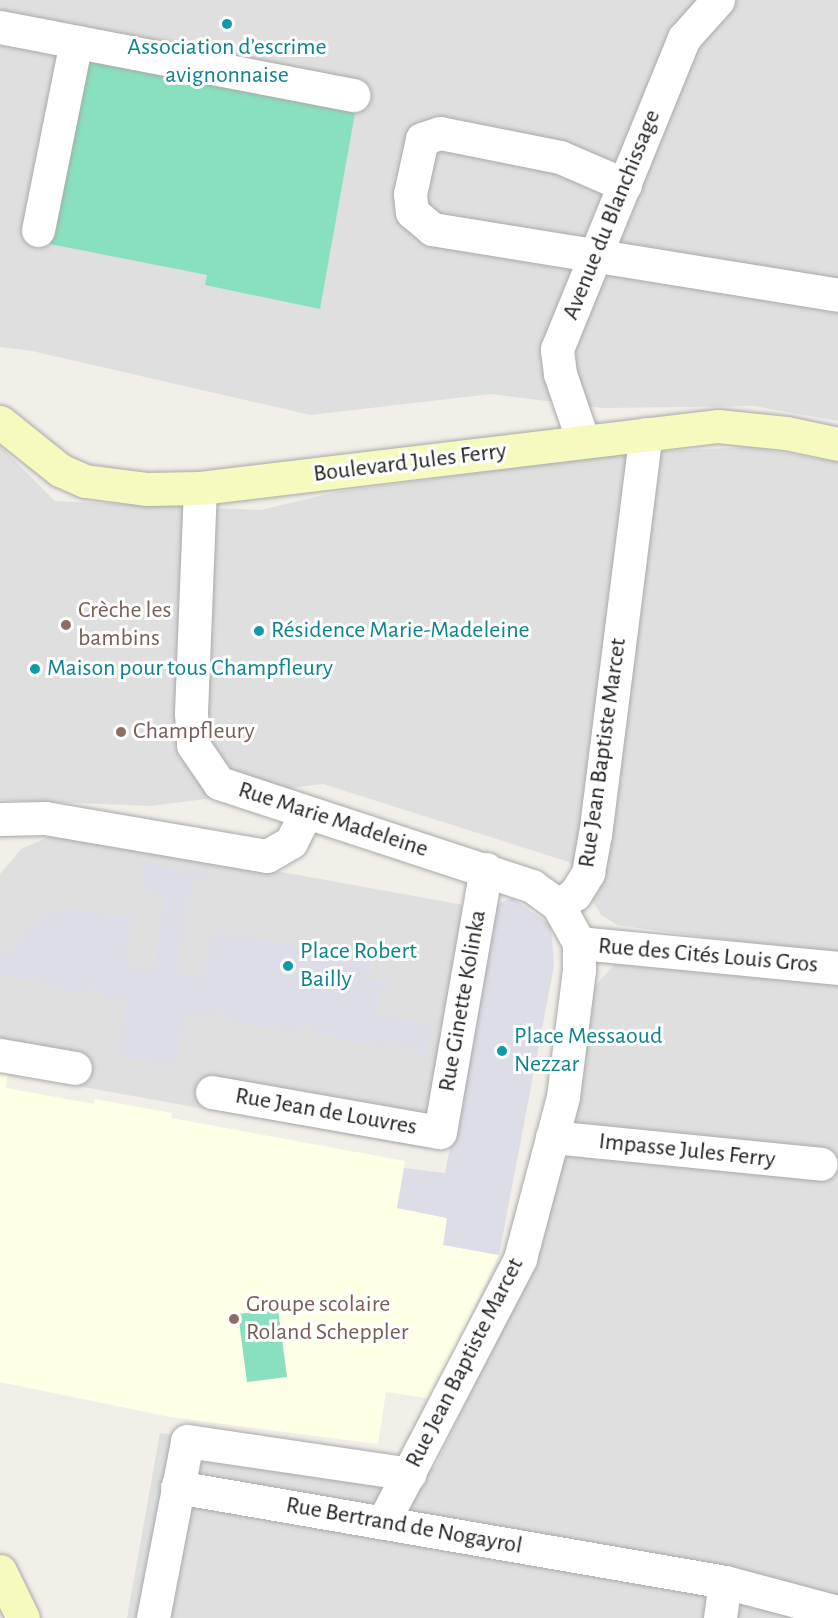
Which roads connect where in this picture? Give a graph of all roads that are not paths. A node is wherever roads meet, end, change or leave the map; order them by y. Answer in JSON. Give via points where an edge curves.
{"nodes":[{"id":1,"x":718,"y":0,"type":"edge"},
{"id":2,"x":0,"y":27,"type":"edge"},
{"id":3,"x":76,"y":42,"type":"junction"},
{"id":4,"x":354,"y":95,"type":"dead end"},
{"id":5,"x":625,"y":185,"type":"junction"},
{"id":6,"x":39,"y":230,"type":"dead end"},
{"id":7,"x":595,"y":253,"type":"junction"},
{"id":8,"x":838,"y":295,"type":"edge"},
{"id":9,"x":0,"y":422,"type":"edge"},
{"id":10,"x":645,"y":434,"type":"junction"},
{"id":11,"x":583,"y":441,"type":"junction"},
{"id":12,"x":838,"y":444,"type":"edge"},
{"id":13,"x":200,"y":488,"type":"junction"},
{"id":14,"x":305,"y":814,"type":"junction"},
{"id":15,"x":0,"y":819,"type":"edge"},
{"id":16,"x":0,"y":824,"type":"edge"},
{"id":17,"x":0,"y":839,"type":"edge"},
{"id":18,"x":486,"y":869,"type":"junction"},
{"id":19,"x":558,"y":905,"type":"junction"},
{"id":20,"x":579,"y":943,"type":"junction"},
{"id":21,"x":838,"y":968,"type":"edge"},
{"id":22,"x":0,"y":1054,"type":"edge"},
{"id":23,"x":75,"y":1068,"type":"dead end"},
{"id":24,"x":212,"y":1092,"type":"dead end"},
{"id":25,"x":440,"y":1132,"type":"joint"},
{"id":26,"x":552,"y":1137,"type":"junction"},
{"id":27,"x":821,"y":1164,"type":"dead end"},
{"id":28,"x":410,"y":1474,"type":"junction"},
{"id":29,"x":177,"y":1487,"type":"junction"},
{"id":30,"x":383,"y":1522,"type":"junction"},
{"id":31,"x":0,"y":1571,"type":"edge"},
{"id":32,"x":725,"y":1581,"type":"junction"},
{"id":33,"x":838,"y":1612,"type":"edge"},
{"id":34,"x":22,"y":1618,"type":"edge"},
{"id":35,"x":153,"y":1618,"type":"edge"},
{"id":36,"x":720,"y":1618,"type":"edge"}],
"edges":[{"from":1,"to":5,"type":"street","name":"Avenue du Blanchissage","via":[[684,38]]},
{"from":2,"to":3,"type":"street"},
{"from":3,"to":4,"type":"street"},
{"from":3,"to":6,"type":"street"},
{"from":5,"to":7,"type":"street","name":"Avenue du Blanchissage"},
{"from":5,"to":7,"type":"street","via":[[560,157],[496,142],[440,133],[422,138],[410,194],[412,212],[432,228]]},
{"from":7,"to":8,"type":"street"},
{"from":7,"to":11,"type":"street","name":"Avenue du Blanchissage","via":[[557,355]]},
{"from":9,"to":13,"type":"street","name":"Boulevard Jules Ferry","via":[[44,458],[85,481],[125,488]]},
{"from":10,"to":11,"type":"street","name":"Boulevard Jules Ferry"},
{"from":10,"to":12,"type":"street","name":"Boulevard Jules Ferry","via":[[718,426],[786,433]]},
{"from":10,"to":19,"type":"street","name":"Rue Jean Baptiste Marcet","via":[[588,873],[576,894]]},
{"from":11,"to":13,"type":"street","name":"Boulevard Jules Ferry"},
{"from":13,"to":14,"type":"street","name":"Rue Marie Madeleine","via":[[191,713],[194,745],[219,783]]},
{"from":14,"to":15,"type":"street","via":[[291,842],[267,856],[45,818]]},
{"from":14,"to":18,"type":"street","name":"Rue Marie Madeleine"},
{"from":16,"to":17,"type":"street"},
{"from":18,"to":19,"type":"street","name":"Rue Marie Madeleine","via":[[532,886]]},
{"from":18,"to":25,"type":"street","name":"Rue Ginette Kolinka"},
{"from":19,"to":20,"type":"street","name":"Rue Jean Baptiste Marcet"},
{"from":20,"to":21,"type":"street","name":"Rue des Cités Louis Gros"},
{"from":20,"to":26,"type":"street","name":"Rue Jean Baptiste Marcet","via":[[566,1074]]},
{"from":22,"to":23,"type":"street"},
{"from":24,"to":25,"type":"street","name":"Rue Jean de Louvres"},
{"from":26,"to":27,"type":"street","name":"Impasse Jules Ferry"},
{"from":26,"to":28,"type":"street","name":"Rue Jean Baptiste Marcet","via":[[520,1259]]},
{"from":28,"to":29,"type":"street","via":[[187,1441]]},
{"from":28,"to":30,"type":"street","name":"Rue Jean Baptiste Marcet"},
{"from":29,"to":30,"type":"street","name":"Rue Bertrand de Nogayrol"},
{"from":29,"to":35,"type":"street"},
{"from":30,"to":32,"type":"street","name":"Rue Bertrand de Nogayrol"},
{"from":31,"to":34,"type":"street"},
{"from":32,"to":33,"type":"street","name":"Rue Bertrand de Nogayrol"},
{"from":32,"to":36,"type":"street"}]}
